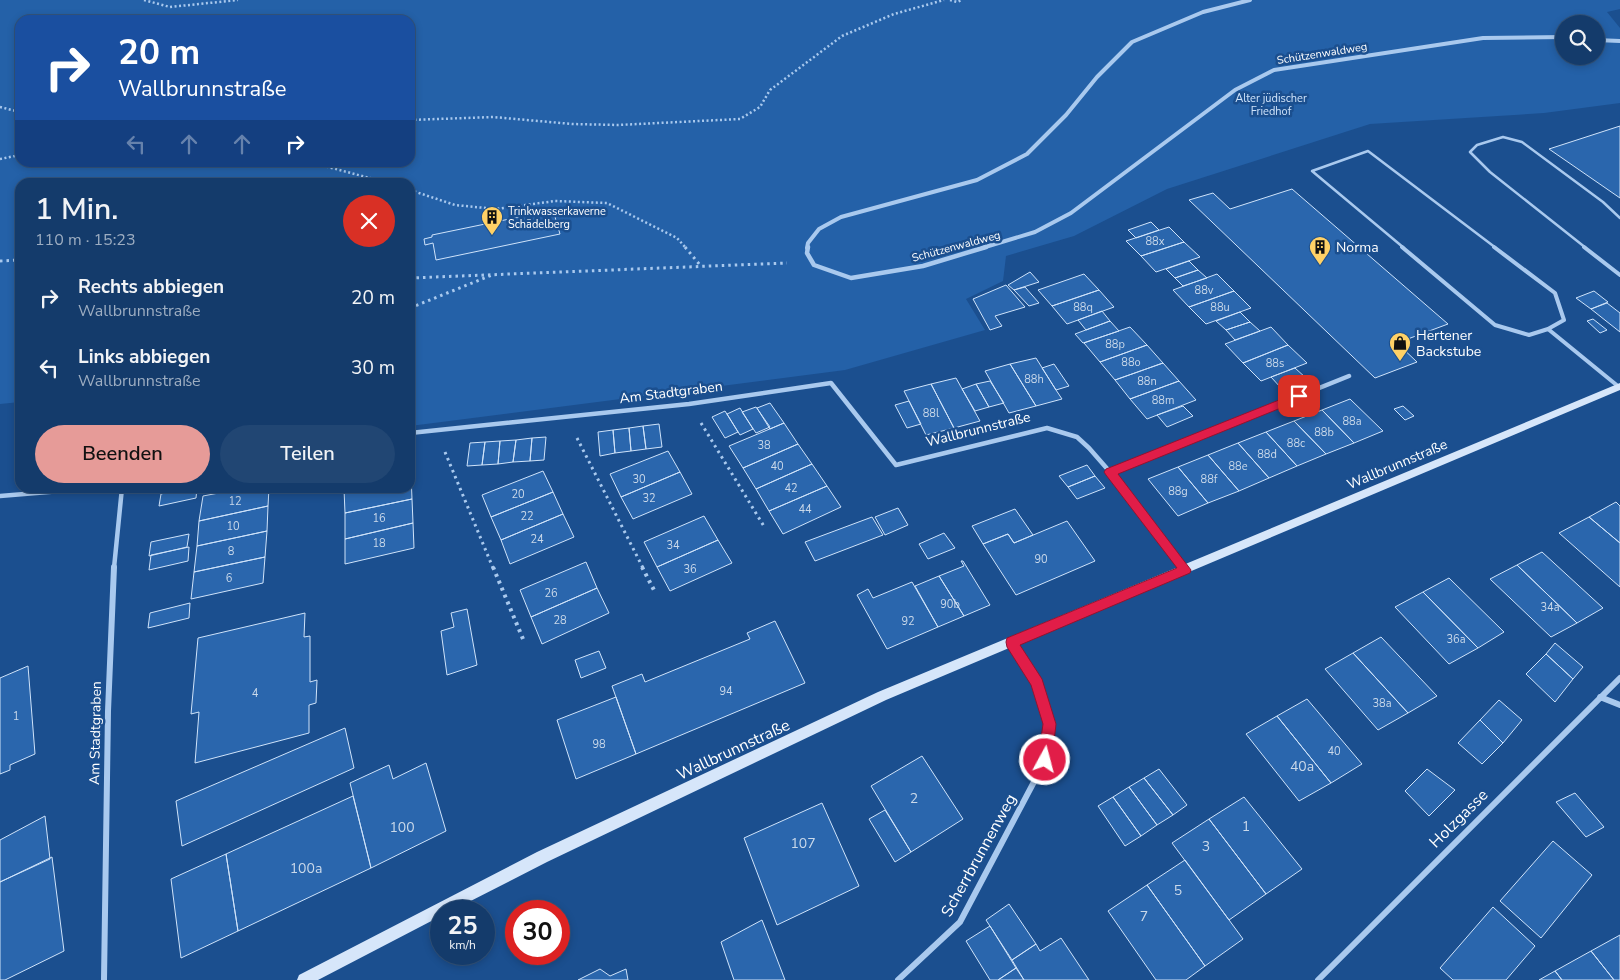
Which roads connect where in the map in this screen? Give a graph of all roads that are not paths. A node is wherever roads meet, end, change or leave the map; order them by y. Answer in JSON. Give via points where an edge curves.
{"nodes":[{"id":1,"x":1250,"y":0,"type":"edge"},
{"id":2,"x":1555,"y":37,"type":"edge"},
{"id":3,"x":1605,"y":40,"type":"edge"},
{"id":4,"x":1620,"y":41,"type":"edge"},
{"id":5,"x":1620,"y":218,"type":"edge"},
{"id":6,"x":1620,"y":274,"type":"edge"},
{"id":7,"x":1548,"y":329,"type":"junction"},
{"id":8,"x":1349,"y":376,"type":"dead end"},
{"id":9,"x":1620,"y":386,"type":"edge"},
{"id":10,"x":415,"y":432,"type":"edge"},
{"id":11,"x":896,"y":465,"type":"joint"},
{"id":12,"x":1110,"y":472,"type":"junction"},
{"id":13,"x":37,"y":493,"type":"edge"},
{"id":14,"x":121,"y":493,"type":"edge"},
{"id":15,"x":0,"y":496,"type":"edge"},
{"id":16,"x":1185,"y":570,"type":"junction"},
{"id":17,"x":1012,"y":642,"type":"junction"},
{"id":18,"x":1620,"y":678,"type":"edge"},
{"id":19,"x":1600,"y":697,"type":"junction"},
{"id":20,"x":1620,"y":705,"type":"edge"},
{"id":21,"x":104,"y":980,"type":"edge"},
{"id":22,"x":304,"y":980,"type":"edge"},
{"id":23,"x":898,"y":980,"type":"edge"},
{"id":24,"x":1318,"y":980,"type":"edge"}],
"edges":[{"from":1,"to":2,"type":"street","name":"Schützenwaldweg","via":[[1203,12],[1132,42],[1027,154],[977,180],[841,217],[819,229],[808,243],[807,253],[814,265],[850,278],[924,266],[1035,232],[1071,213],[1236,90],[1274,70],[1483,38]]},
{"from":3,"to":4,"type":"street"},
{"from":5,"to":6,"type":"lane","via":[[1522,142],[1503,136],[1477,144],[1470,152],[1490,172]]},
{"from":7,"to":7,"type":"lane","via":[[1564,320],[1555,293],[1368,151],[1312,171],[1495,325],[1528,335]]},
{"from":7,"to":9,"type":"lane"},
{"from":8,"to":12,"type":"street"},
{"from":9,"to":16,"type":"main road","name":"Wallbrunnstraße"},
{"from":10,"to":11,"type":"street","name":"Am Stadtgraben","via":[[689,404],[831,384]]},
{"from":11,"to":12,"type":"street","name":"Wallbrunnstraße","via":[[1046,428],[1066,431],[1080,438]]},
{"from":12,"to":16,"type":"street","name":"Wallbrunnstraße"},
{"from":13,"to":15,"type":"street"},
{"from":14,"to":21,"type":"street","name":"Am Stadtgraben","via":[[112,582]]},
{"from":16,"to":17,"type":"main road","name":"Wallbrunnstraße"},
{"from":17,"to":22,"type":"main road","name":"Wallbrunnstraße","via":[[882,696],[542,857]]},
{"from":17,"to":23,"type":"street","name":"Scherrbrunnenweg","via":[[1037,683],[1050,724],[1045,760],[960,922]]},
{"from":18,"to":19,"type":"street","name":"Holzgasse"},
{"from":19,"to":20,"type":"street"},
{"from":19,"to":24,"type":"street","name":"Holzgasse"}]}
